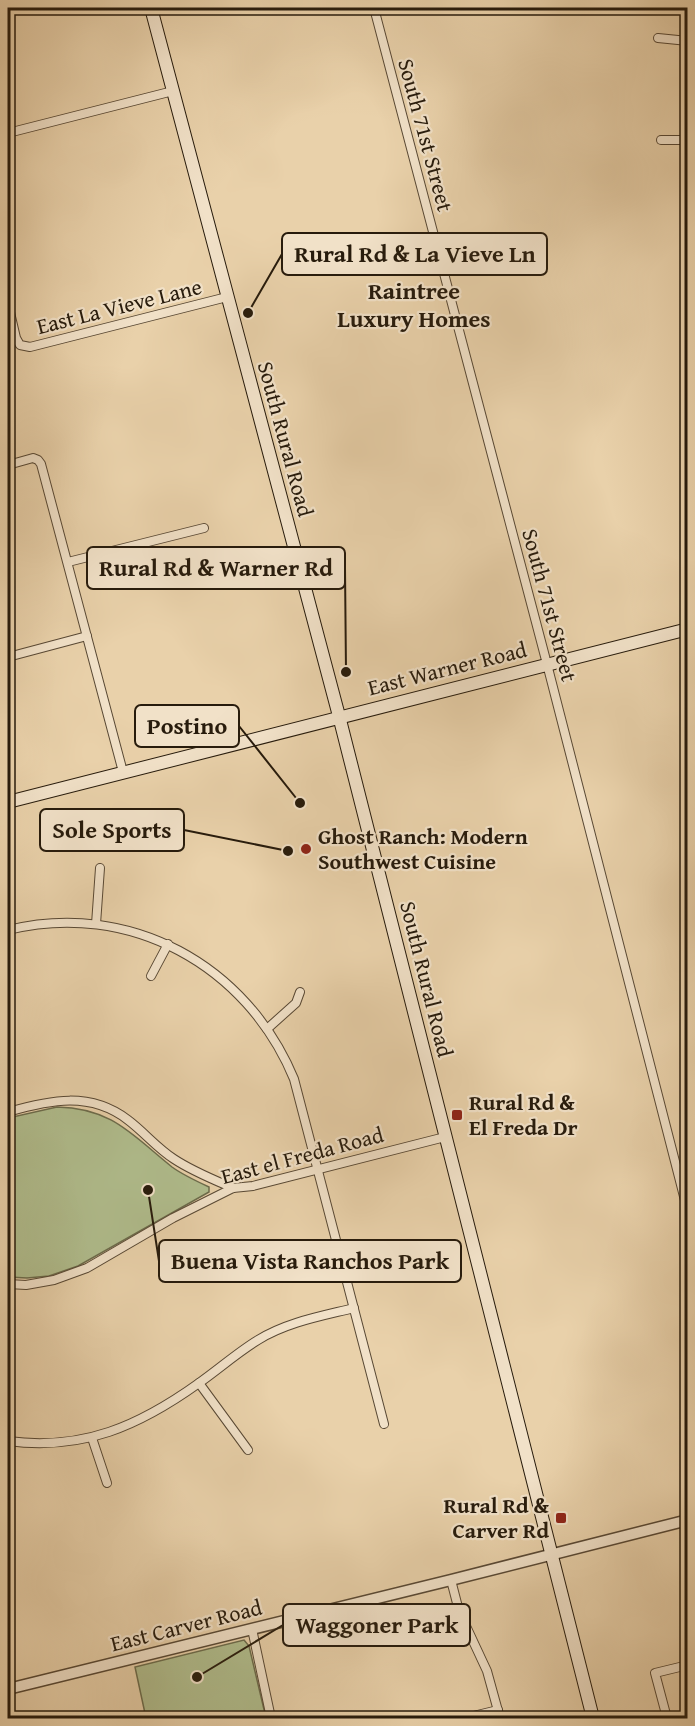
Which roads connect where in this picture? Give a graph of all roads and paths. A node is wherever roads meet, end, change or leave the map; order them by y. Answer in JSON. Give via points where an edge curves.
{"nodes":[{"id":1,"x":151,"y":8,"type":"edge"},
{"id":2,"x":374,"y":8,"type":"edge"},
{"id":3,"x":658,"y":38,"type":"dead end"},
{"id":4,"x":687,"y":41,"type":"edge"},
{"id":5,"x":173,"y":91,"type":"junction"},
{"id":6,"x":8,"y":133,"type":"edge"},
{"id":7,"x":661,"y":140,"type":"dead end"},
{"id":8,"x":687,"y":140,"type":"edge"},
{"id":9,"x":227,"y":297,"type":"junction"},
{"id":10,"x":8,"y":304,"type":"edge"},
{"id":11,"x":8,"y":465,"type":"edge"},
{"id":12,"x":204,"y":528,"type":"dead end"},
{"id":13,"x":68,"y":562,"type":"junction"},
{"id":14,"x":687,"y":629,"type":"edge"},
{"id":15,"x":87,"y":636,"type":"junction"},
{"id":16,"x":8,"y":657,"type":"edge"},
{"id":17,"x":547,"y":664,"type":"junction"},
{"id":18,"x":339,"y":716,"type":"junction"},
{"id":19,"x":123,"y":772,"type":"junction"},
{"id":20,"x":8,"y":802,"type":"edge"},
{"id":21,"x":100,"y":868,"type":"dead end"},
{"id":22,"x":96,"y":924,"type":"junction"},
{"id":23,"x":8,"y":930,"type":"edge"},
{"id":24,"x":168,"y":944,"type":"junction"},
{"id":25,"x":151,"y":976,"type":"dead end"},
{"id":26,"x":300,"y":992,"type":"dead end"},
{"id":27,"x":267,"y":1029,"type":"junction"},
{"id":28,"x":8,"y":1112,"type":"edge"},
{"id":29,"x":445,"y":1137,"type":"junction"},
{"id":30,"x":318,"y":1168,"type":"junction"},
{"id":31,"x":233,"y":1188,"type":"junction"},
{"id":32,"x":687,"y":1212,"type":"edge"},
{"id":33,"x":8,"y":1284,"type":"edge"},
{"id":34,"x":354,"y":1308,"type":"junction"},
{"id":35,"x":199,"y":1383,"type":"junction"},
{"id":36,"x":384,"y":1424,"type":"dead end"},
{"id":37,"x":92,"y":1438,"type":"junction"},
{"id":38,"x":8,"y":1441,"type":"edge"},
{"id":39,"x":248,"y":1450,"type":"dead end"},
{"id":40,"x":106,"y":1483,"type":"dead end"},
{"id":41,"x":687,"y":1520,"type":"edge"},
{"id":42,"x":551,"y":1554,"type":"junction"},
{"id":43,"x":452,"y":1580,"type":"junction"},
{"id":44,"x":252,"y":1629,"type":"junction"},
{"id":45,"x":687,"y":1665,"type":"edge"},
{"id":46,"x":8,"y":1689,"type":"edge"},
{"id":47,"x":499,"y":1714,"type":"edge"},
{"id":48,"x":272,"y":1719,"type":"edge"},
{"id":49,"x":465,"y":1719,"type":"edge"},
{"id":50,"x":593,"y":1719,"type":"edge"},
{"id":51,"x":667,"y":1719,"type":"edge"}],
"edges":[{"from":1,"to":5,"type":"main road","name":"South Rural Road"},
{"from":2,"to":17,"type":"street","name":"South 71st Street"},
{"from":3,"to":4,"type":"street"},
{"from":5,"to":6,"type":"street"},
{"from":5,"to":9,"type":"main road","name":"South Rural Road"},
{"from":7,"to":8,"type":"street"},
{"from":9,"to":10,"type":"street","name":"East La Vieve Lane","via":[[30,347],[20,345],[16,338]]},
{"from":9,"to":18,"type":"main road","name":"South Rural Road"},
{"from":11,"to":13,"type":"street","via":[[38,460]]},
{"from":12,"to":13,"type":"street"},
{"from":13,"to":15,"type":"street"},
{"from":14,"to":17,"type":"main road","name":"East Warner Road"},
{"from":15,"to":16,"type":"street"},
{"from":15,"to":19,"type":"street"},
{"from":17,"to":18,"type":"main road","name":"East Warner Road"},
{"from":17,"to":32,"type":"street","name":"South 71st Street"},
{"from":18,"to":19,"type":"main road","name":"East Warner Road"},
{"from":18,"to":29,"type":"main road","name":"South Rural Road"},
{"from":19,"to":20,"type":"main road","name":"East Warner Road"},
{"from":21,"to":22,"type":"street"},
{"from":22,"to":23,"type":"street","via":[[52,923]]},
{"from":22,"to":24,"type":"street"},
{"from":24,"to":25,"type":"street"},
{"from":24,"to":27,"type":"street","via":[[216,974],[247,1002]]},
{"from":26,"to":27,"type":"street","via":[[296,1003]]},
{"from":27,"to":30,"type":"street","via":[[294,1078]]},
{"from":28,"to":31,"type":"street","via":[[46,1101],[101,1105],[127,1119],[172,1158]]},
{"from":29,"to":30,"type":"street","name":"East el Freda Road"},
{"from":29,"to":42,"type":"main road","name":"South Rural Road"},
{"from":30,"to":31,"type":"street","name":"East el Freda Road"},
{"from":30,"to":34,"type":"street"},
{"from":31,"to":33,"type":"street","name":"East el Freda Road","via":[[87,1268],[54,1280]]},
{"from":34,"to":35,"type":"street","via":[[287,1326],[259,1339]]},
{"from":34,"to":36,"type":"street"},
{"from":35,"to":37,"type":"street","via":[[160,1410]]},
{"from":35,"to":39,"type":"street"},
{"from":37,"to":38,"type":"street","via":[[27,1444]]},
{"from":37,"to":40,"type":"street"},
{"from":41,"to":42,"type":"street","name":"East Carver Road"},
{"from":42,"to":43,"type":"street","name":"East Carver Road"},
{"from":42,"to":50,"type":"main road","name":"South Rural Road"},
{"from":43,"to":44,"type":"street","name":"East Carver Road"},
{"from":43,"to":47,"type":"street","via":[[459,1611],[487,1671]]},
{"from":44,"to":46,"type":"street","name":"East Carver Road"},
{"from":44,"to":48,"type":"street"},
{"from":45,"to":51,"type":"street","via":[[655,1673]]},
{"from":47,"to":49,"type":"street"}]}
